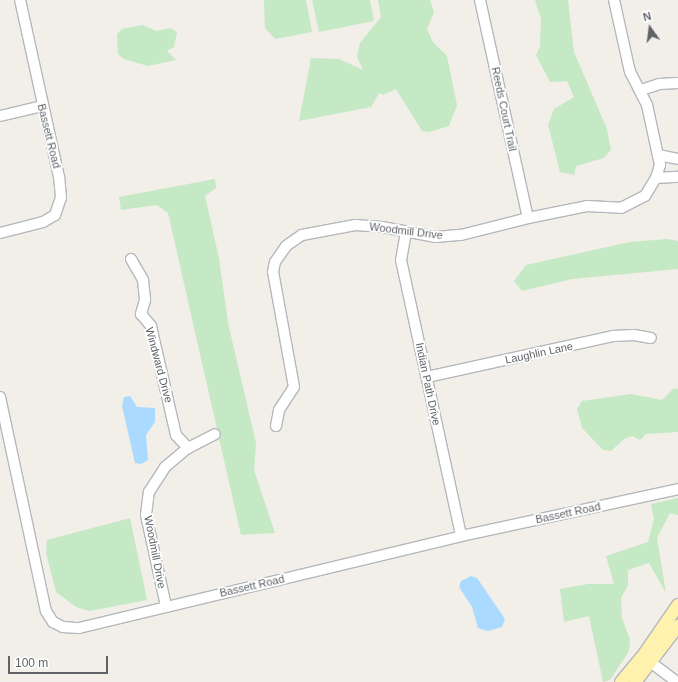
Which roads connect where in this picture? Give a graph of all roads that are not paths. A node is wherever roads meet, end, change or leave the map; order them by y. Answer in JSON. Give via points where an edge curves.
{"nodes":[{"id":1,"x":20,"y":0,"type":"edge"},
{"id":2,"x":480,"y":0,"type":"edge"},
{"id":3,"x":614,"y":0,"type":"edge"},
{"id":4,"x":678,"y":83,"type":"edge"},
{"id":5,"x":641,"y":90,"type":"junction"},
{"id":6,"x":42,"y":106,"type":"junction"},
{"id":7,"x":0,"y":116,"type":"edge"},
{"id":8,"x":658,"y":156,"type":"junction"},
{"id":9,"x":678,"y":159,"type":"edge"},
{"id":10,"x":678,"y":177,"type":"edge"},
{"id":11,"x":656,"y":178,"type":"junction"},
{"id":12,"x":528,"y":218,"type":"junction"},
{"id":13,"x":406,"y":232,"type":"junction"},
{"id":14,"x":0,"y":233,"type":"edge"},
{"id":15,"x":131,"y":259,"type":"dead end"},
{"id":16,"x":651,"y":338,"type":"dead end"},
{"id":17,"x":427,"y":377,"type":"junction"},
{"id":18,"x":0,"y":397,"type":"edge"},
{"id":19,"x":276,"y":426,"type":"dead end"},
{"id":20,"x":215,"y":434,"type":"dead end"},
{"id":21,"x":188,"y":448,"type":"junction"},
{"id":22,"x":678,"y":488,"type":"edge"},
{"id":23,"x":461,"y":536,"type":"junction"},
{"id":24,"x":678,"y":605,"type":"edge"},
{"id":25,"x":166,"y":606,"type":"junction"},
{"id":26,"x":678,"y":626,"type":"edge"},
{"id":27,"x":647,"y":659,"type":"junction"},
{"id":28,"x":621,"y":682,"type":"edge"},
{"id":29,"x":635,"y":682,"type":"edge"},
{"id":30,"x":677,"y":682,"type":"edge"}],
"edges":[{"from":1,"to":6,"type":"street","name":"Bassett Road"},
{"from":2,"to":12,"type":"street","name":"Reeds Court Trail"},
{"from":3,"to":5,"type":"street","via":[[630,72]]},
{"from":4,"to":5,"type":"street","via":[[659,84]]},
{"from":5,"to":8,"type":"street"},
{"from":6,"to":7,"type":"street"},
{"from":6,"to":14,"type":"street","name":"Bassett Road","via":[[59,177],[61,198],[56,214],[43,222]]},
{"from":8,"to":9,"type":"street"},
{"from":8,"to":11,"type":"street","via":[[660,165]]},
{"from":10,"to":11,"type":"street"},
{"from":11,"to":12,"type":"street","name":"Woodmill Drive","via":[[645,196],[621,208],[587,206]]},
{"from":12,"to":13,"type":"street","name":"Woodmill Drive","via":[[461,235],[436,237]]},
{"from":13,"to":17,"type":"street","name":"Indian Path Drive","via":[[401,260]]},
{"from":13,"to":19,"type":"street","name":"Woodmill Drive","via":[[355,225],[302,235],[286,246],[273,272],[294,386],[279,410]]},
{"from":15,"to":21,"type":"street","name":"Windward Drive","via":[[143,280],[144,300],[141,314],[151,326],[176,434]]},
{"from":16,"to":17,"type":"street","name":"Laughlin Lane","via":[[634,334],[613,336]]},
{"from":17,"to":23,"type":"street","name":"Indian Path Drive"},
{"from":18,"to":25,"type":"street","name":"Bassett Road","via":[[46,611],[53,622],[63,627],[79,628]]},
{"from":20,"to":21,"type":"street","name":"Woodmill Drive"},
{"from":21,"to":25,"type":"street","name":"Woodmill Drive","via":[[158,476],[146,500],[146,515]]},
{"from":22,"to":23,"type":"street","name":"Bassett Road"},
{"from":23,"to":25,"type":"street","name":"Bassett Road"},
{"from":24,"to":27,"type":"main road"},
{"from":26,"to":27,"type":"main road"},
{"from":27,"to":28,"type":"main road"},
{"from":27,"to":29,"type":"main road"},
{"from":27,"to":30,"type":"street"}]}
